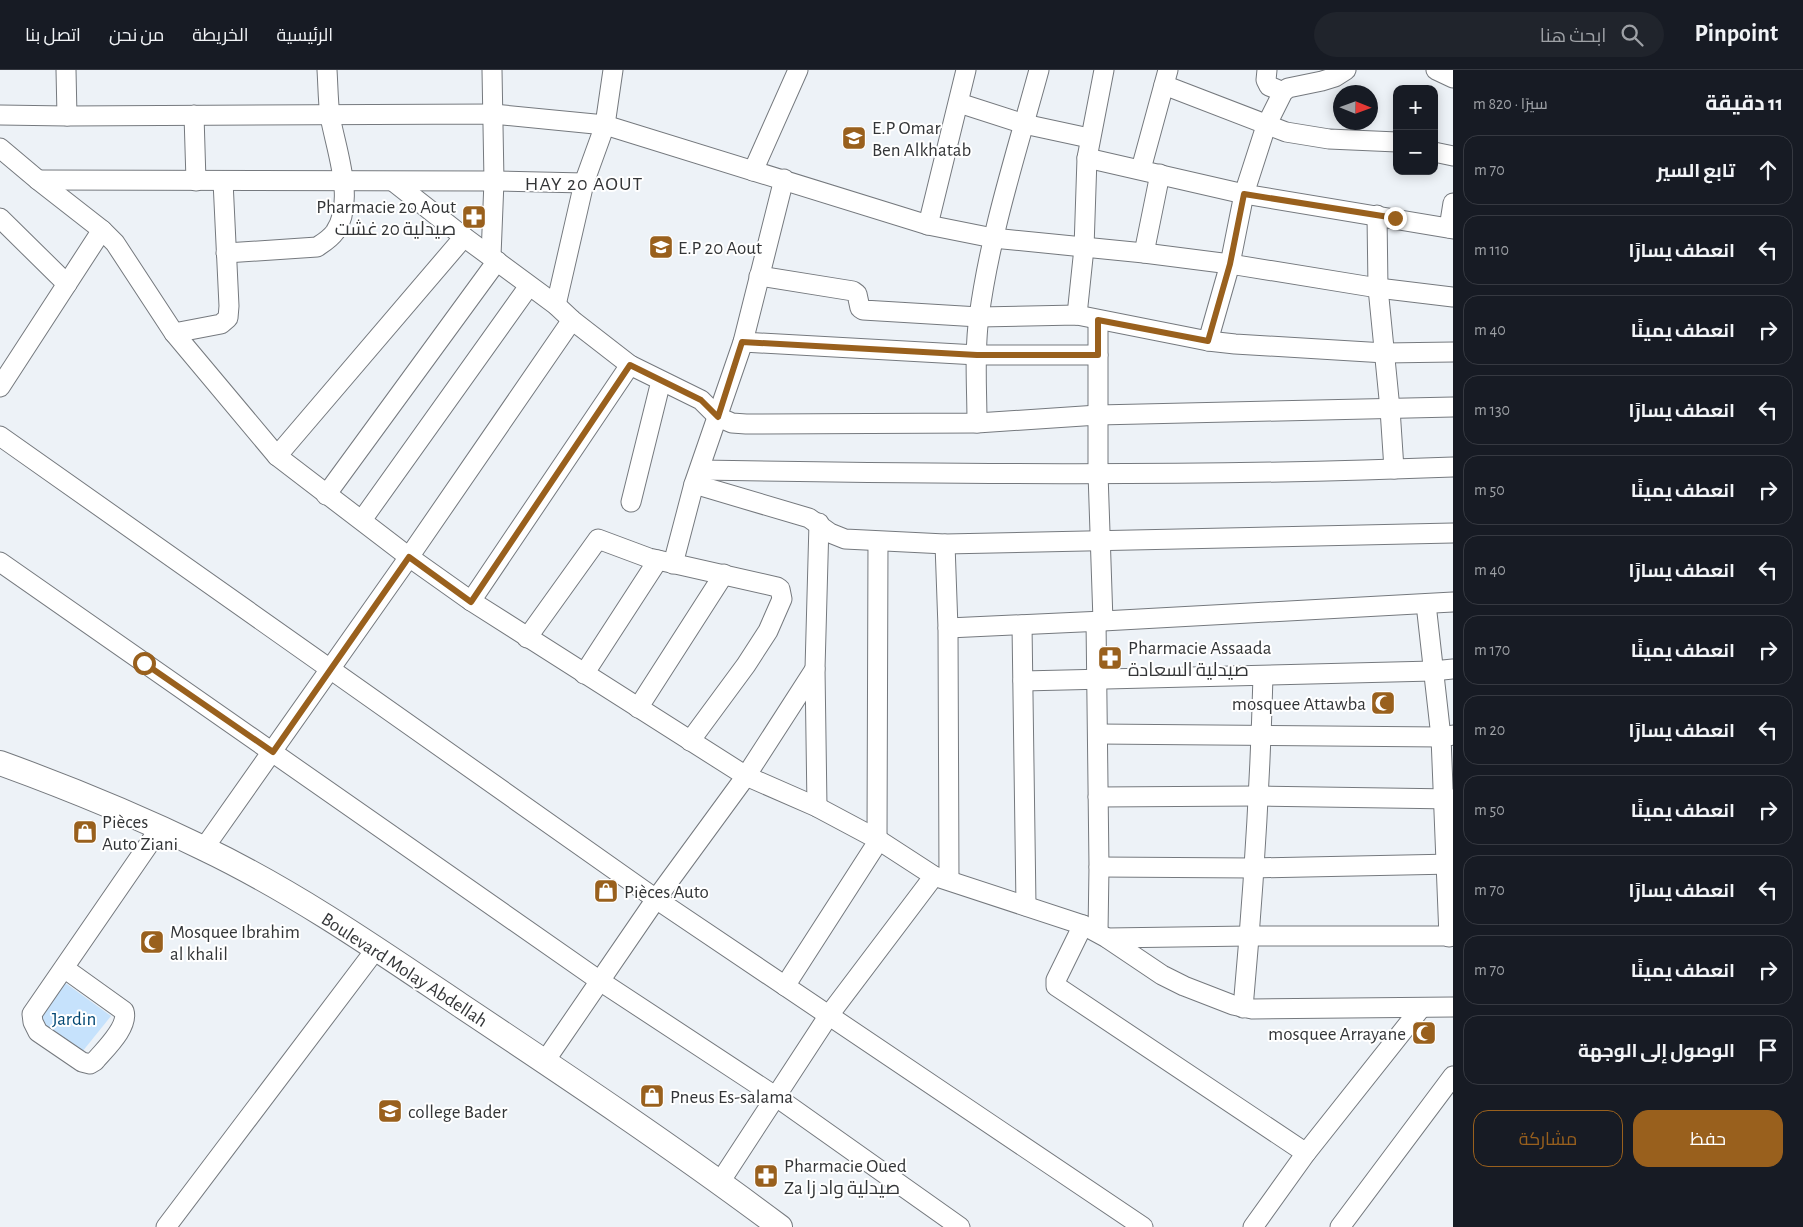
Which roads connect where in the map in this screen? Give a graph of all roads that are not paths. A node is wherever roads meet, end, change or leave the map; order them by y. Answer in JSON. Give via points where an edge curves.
{"nodes":[{"id":1,"x":66,"y":70,"type":"edge"},
{"id":2,"x":327,"y":70,"type":"edge"},
{"id":3,"x":492,"y":70,"type":"edge"},
{"id":4,"x":613,"y":70,"type":"edge"},
{"id":5,"x":798,"y":70,"type":"edge"},
{"id":6,"x":966,"y":70,"type":"edge"},
{"id":7,"x":1039,"y":70,"type":"edge"},
{"id":8,"x":1104,"y":70,"type":"edge"},
{"id":9,"x":1267,"y":70,"type":"edge"},
{"id":10,"x":1346,"y":70,"type":"edge"},
{"id":11,"x":1436,"y":70,"type":"edge"},
{"id":12,"x":1166,"y":78,"type":"edge"},
{"id":13,"x":1453,"y":78,"type":"edge"},
{"id":14,"x":1283,"y":92,"type":"junction"},
{"id":15,"x":958,"y":103,"type":"junction"},
{"id":16,"x":330,"y":114,"type":"junction"},
{"id":17,"x":493,"y":114,"type":"junction"},
{"id":18,"x":0,"y":115,"type":"edge"},
{"id":19,"x":194,"y":115,"type":"junction"},
{"id":20,"x":67,"y":116,"type":"junction"},
{"id":21,"x":1024,"y":124,"type":"junction"},
{"id":22,"x":605,"y":125,"type":"junction"},
{"id":23,"x":1266,"y":126,"type":"junction"},
{"id":24,"x":1089,"y":138,"type":"junction"},
{"id":25,"x":1393,"y":142,"type":"edge"},
{"id":26,"x":0,"y":148,"type":"edge"},
{"id":27,"x":1438,"y":153,"type":"edge"},
{"id":28,"x":1453,"y":156,"type":"edge"},
{"id":29,"x":1087,"y":158,"type":"junction"},
{"id":30,"x":1141,"y":170,"type":"junction"},
{"id":31,"x":753,"y":171,"type":"junction"},
{"id":32,"x":1160,"y":174,"type":"junction"},
{"id":33,"x":784,"y":179,"type":"junction"},
{"id":34,"x":38,"y":180,"type":"junction"},
{"id":35,"x":196,"y":181,"type":"junction"},
{"id":36,"x":223,"y":181,"type":"junction"},
{"id":37,"x":494,"y":181,"type":"junction"},
{"id":38,"x":343,"y":182,"type":"junction"},
{"id":39,"x":394,"y":182,"type":"junction"},
{"id":40,"x":584,"y":183,"type":"junction"},
{"id":41,"x":1244,"y":194,"type":"junction"},
{"id":42,"x":1453,"y":203,"type":"edge"},
{"id":43,"x":1377,"y":215,"type":"junction"},
{"id":44,"x":0,"y":218,"type":"edge"},
{"id":45,"x":928,"y":225,"type":"junction"},
{"id":46,"x":1451,"y":229,"type":"edge"},
{"id":47,"x":102,"y":230,"type":"junction"},
{"id":48,"x":464,"y":237,"type":"junction"},
{"id":49,"x":993,"y":238,"type":"junction"},
{"id":50,"x":1084,"y":248,"type":"junction"},
{"id":51,"x":226,"y":253,"type":"junction"},
{"id":52,"x":1144,"y":253,"type":"junction"},
{"id":53,"x":494,"y":259,"type":"junction"},
{"id":54,"x":1230,"y":264,"type":"junction"},
{"id":55,"x":759,"y":276,"type":"junction"},
{"id":56,"x":67,"y":284,"type":"junction"},
{"id":57,"x":529,"y":286,"type":"junction"},
{"id":58,"x":1378,"y":288,"type":"junction"},
{"id":59,"x":1453,"y":298,"type":"edge"},
{"id":60,"x":556,"y":305,"type":"junction"},
{"id":61,"x":1077,"y":315,"type":"junction"},
{"id":62,"x":979,"y":318,"type":"junction"},
{"id":63,"x":572,"y":320,"type":"junction"},
{"id":64,"x":1098,"y":320,"type":"junction"},
{"id":65,"x":174,"y":333,"type":"junction"},
{"id":66,"x":1208,"y":341,"type":"junction"},
{"id":67,"x":742,"y":342,"type":"junction"},
{"id":68,"x":1453,"y":352,"type":"edge"},
{"id":69,"x":1385,"y":353,"type":"junction"},
{"id":70,"x":977,"y":355,"type":"junction"},
{"id":71,"x":1098,"y":355,"type":"junction"},
{"id":72,"x":630,"y":365,"type":"junction"},
{"id":73,"x":661,"y":381,"type":"junction"},
{"id":74,"x":0,"y":387,"type":"edge"},
{"id":75,"x":1453,"y":407,"type":"edge"},
{"id":76,"x":1390,"y":409,"type":"junction"},
{"id":77,"x":1098,"y":415,"type":"junction"},
{"id":78,"x":718,"y":417,"type":"junction"},
{"id":79,"x":977,"y":423,"type":"junction"},
{"id":80,"x":0,"y":436,"type":"edge"},
{"id":81,"x":276,"y":456,"type":"junction"},
{"id":82,"x":1453,"y":467,"type":"edge"},
{"id":83,"x":1394,"y":470,"type":"junction"},
{"id":84,"x":1098,"y":473,"type":"junction"},
{"id":85,"x":697,"y":477,"type":"junction"},
{"id":86,"x":326,"y":495,"type":"junction"},
{"id":87,"x":631,"y":502,"type":"dead end"},
{"id":88,"x":362,"y":520,"type":"junction"},
{"id":89,"x":819,"y":524,"type":"junction"},
{"id":90,"x":1453,"y":533,"type":"edge"},
{"id":91,"x":1100,"y":541,"type":"junction"},
{"id":92,"x":878,"y":542,"type":"junction"},
{"id":93,"x":945,"y":544,"type":"junction"},
{"id":94,"x":409,"y":557,"type":"junction"},
{"id":95,"x":0,"y":562,"type":"edge"},
{"id":96,"x":666,"y":562,"type":"junction"},
{"id":97,"x":724,"y":574,"type":"junction"},
{"id":98,"x":471,"y":602,"type":"junction"},
{"id":99,"x":1453,"y":602,"type":"edge"},
{"id":100,"x":1426,"y":604,"type":"junction"},
{"id":101,"x":1100,"y":621,"type":"junction"},
{"id":102,"x":1022,"y":625,"type":"junction"},
{"id":103,"x":948,"y":628,"type":"junction"},
{"id":104,"x":527,"y":638,"type":"junction"},
{"id":105,"x":331,"y":669,"type":"junction"},
{"id":106,"x":815,"y":669,"type":"junction"},
{"id":107,"x":1453,"y":669,"type":"edge"},
{"id":108,"x":1433,"y":671,"type":"junction"},
{"id":109,"x":584,"y":674,"type":"junction"},
{"id":110,"x":1263,"y":676,"type":"junction"},
{"id":111,"x":1098,"y":678,"type":"junction"},
{"id":112,"x":1023,"y":681,"type":"junction"},
{"id":113,"x":638,"y":708,"type":"junction"},
{"id":114,"x":1098,"y":734,"type":"junction"},
{"id":115,"x":1261,"y":734,"type":"junction"},
{"id":116,"x":1447,"y":736,"type":"edge"},
{"id":117,"x":690,"y":741,"type":"junction"},
{"id":118,"x":273,"y":752,"type":"junction"},
{"id":119,"x":0,"y":763,"type":"edge"},
{"id":120,"x":746,"y":776,"type":"junction"},
{"id":121,"x":1257,"y":796,"type":"junction"},
{"id":122,"x":1098,"y":798,"type":"junction"},
{"id":123,"x":1448,"y":799,"type":"edge"},
{"id":124,"x":817,"y":807,"type":"junction"},
{"id":125,"x":160,"y":828,"type":"junction"},
{"id":126,"x":878,"y":839,"type":"junction"},
{"id":127,"x":204,"y":848,"type":"junction"},
{"id":128,"x":1450,"y":864,"type":"edge"},
{"id":129,"x":1099,"y":867,"type":"junction"},
{"id":130,"x":1252,"y":868,"type":"junction"},
{"id":131,"x":942,"y":878,"type":"junction"},
{"id":132,"x":656,"y":899,"type":"junction"},
{"id":133,"x":1026,"y":906,"type":"junction"},
{"id":134,"x":1096,"y":932,"type":"junction"},
{"id":135,"x":1249,"y":936,"type":"junction"},
{"id":136,"x":1451,"y":936,"type":"edge"},
{"id":137,"x":376,"y":949,"type":"junction"},
{"id":138,"x":64,"y":968,"type":"junction"},
{"id":139,"x":600,"y":981,"type":"junction"},
{"id":140,"x":785,"y":986,"type":"junction"},
{"id":141,"x":1453,"y":1007,"type":"edge"},
{"id":142,"x":1243,"y":1008,"type":"junction"},
{"id":143,"x":1422,"y":1008,"type":"junction"},
{"id":144,"x":829,"y":1015,"type":"junction"},
{"id":145,"x":545,"y":1061,"type":"junction"},
{"id":146,"x":1453,"y":1076,"type":"edge"},
{"id":147,"x":775,"y":1096,"type":"junction"},
{"id":148,"x":1306,"y":1153,"type":"junction"},
{"id":149,"x":720,"y":1182,"type":"junction"},
{"id":150,"x":166,"y":1227,"type":"edge"},
{"id":151,"x":780,"y":1227,"type":"edge"},
{"id":152,"x":960,"y":1227,"type":"edge"},
{"id":153,"x":1143,"y":1227,"type":"edge"},
{"id":154,"x":1253,"y":1227,"type":"edge"},
{"id":155,"x":1340,"y":1227,"type":"edge"}],
"edges":[{"from":1,"to":20,"type":"street"},
{"from":2,"to":16,"type":"street"},
{"from":3,"to":17,"type":"street"},
{"from":4,"to":22,"type":"street"},
{"from":5,"to":31,"type":"street"},
{"from":6,"to":15,"type":"street"},
{"from":7,"to":21,"type":"street"},
{"from":8,"to":24,"type":"street"},
{"from":9,"to":14,"type":"street","via":[[1269,86]]},
{"from":10,"to":14,"type":"street","via":[[1335,77]]},
{"from":11,"to":13,"type":"street"},
{"from":12,"to":23,"type":"street"},
{"from":12,"to":30,"type":"street"},
{"from":14,"to":23,"type":"street"},
{"from":15,"to":21,"type":"street"},
{"from":15,"to":45,"type":"street"},
{"from":16,"to":17,"type":"street"},
{"from":16,"to":19,"type":"street"},
{"from":16,"to":38,"type":"street"},
{"from":17,"to":22,"type":"street"},
{"from":17,"to":37,"type":"street"},
{"from":18,"to":20,"type":"street"},
{"from":19,"to":20,"type":"street"},
{"from":19,"to":35,"type":"street"},
{"from":21,"to":24,"type":"street"},
{"from":21,"to":49,"type":"street"},
{"from":22,"to":31,"type":"street"},
{"from":22,"to":40,"type":"street"},
{"from":23,"to":25,"type":"street","via":[[1310,137]]},
{"from":23,"to":41,"type":"street"},
{"from":24,"to":29,"type":"street"},
{"from":26,"to":34,"type":"street"},
{"from":27,"to":28,"type":"street"},
{"from":29,"to":30,"type":"street"},
{"from":29,"to":50,"type":"street"},
{"from":30,"to":32,"type":"street"},
{"from":31,"to":33,"type":"street"},
{"from":32,"to":41,"type":"street"},
{"from":32,"to":52,"type":"street"},
{"from":33,"to":45,"type":"street"},
{"from":33,"to":55,"type":"street"},
{"from":34,"to":35,"type":"street"},
{"from":34,"to":47,"type":"street"},
{"from":35,"to":36,"type":"street"},
{"from":36,"to":38,"type":"street"},
{"from":36,"to":51,"type":"street"},
{"from":37,"to":39,"type":"street"},
{"from":37,"to":40,"type":"street"},
{"from":37,"to":53,"type":"street"},
{"from":38,"to":39,"type":"street"},
{"from":38,"to":51,"type":"street","via":[[344,201],[335,231],[317,247]]},
{"from":39,"to":48,"type":"street"},
{"from":40,"to":60,"type":"street"},
{"from":41,"to":43,"type":"street"},
{"from":41,"to":54,"type":"street"},
{"from":42,"to":46,"type":"street"},
{"from":43,"to":46,"type":"street"},
{"from":43,"to":58,"type":"street"},
{"from":44,"to":56,"type":"street"},
{"from":45,"to":49,"type":"street"},
{"from":47,"to":56,"type":"street"},
{"from":47,"to":65,"type":"street","via":[[115,243]]},
{"from":48,"to":53,"type":"street"},
{"from":48,"to":81,"type":"street"},
{"from":49,"to":50,"type":"street"},
{"from":49,"to":62,"type":"street"},
{"from":50,"to":52,"type":"street"},
{"from":50,"to":61,"type":"street"},
{"from":51,"to":65,"type":"street","via":[[228,318],[220,324]]},
{"from":52,"to":54,"type":"street"},
{"from":53,"to":57,"type":"street"},
{"from":53,"to":86,"type":"street"},
{"from":54,"to":58,"type":"street"},
{"from":54,"to":66,"type":"street"},
{"from":55,"to":62,"type":"street","via":[[853,290],[863,310]]},
{"from":55,"to":67,"type":"street"},
{"from":56,"to":74,"type":"street"},
{"from":57,"to":60,"type":"street"},
{"from":57,"to":88,"type":"street"},
{"from":58,"to":59,"type":"street"},
{"from":58,"to":69,"type":"street"},
{"from":60,"to":63,"type":"street"},
{"from":61,"to":62,"type":"street"},
{"from":61,"to":64,"type":"street"},
{"from":62,"to":70,"type":"street"},
{"from":63,"to":72,"type":"street"},
{"from":63,"to":94,"type":"street"},
{"from":64,"to":66,"type":"street"},
{"from":64,"to":71,"type":"street"},
{"from":65,"to":81,"type":"street"},
{"from":66,"to":69,"type":"street"},
{"from":67,"to":70,"type":"street"},
{"from":67,"to":78,"type":"street"},
{"from":68,"to":69,"type":"street"},
{"from":69,"to":76,"type":"street"},
{"from":70,"to":71,"type":"street"},
{"from":70,"to":79,"type":"street"},
{"from":71,"to":77,"type":"street"},
{"from":72,"to":73,"type":"street"},
{"from":72,"to":98,"type":"street"},
{"from":73,"to":78,"type":"street","via":[[701,400]]},
{"from":73,"to":87,"type":"street"},
{"from":75,"to":76,"type":"street"},
{"from":76,"to":77,"type":"street"},
{"from":76,"to":83,"type":"street"},
{"from":77,"to":79,"type":"street"},
{"from":77,"to":84,"type":"street"},
{"from":78,"to":79,"type":"street","via":[[746,424]]},
{"from":78,"to":85,"type":"street"},
{"from":80,"to":105,"type":"street"},
{"from":81,"to":86,"type":"street"},
{"from":82,"to":83,"type":"street"},
{"from":83,"to":84,"type":"street"},
{"from":84,"to":85,"type":"street"},
{"from":84,"to":91,"type":"street"},
{"from":85,"to":89,"type":"street"},
{"from":85,"to":96,"type":"street"},
{"from":86,"to":88,"type":"street"},
{"from":88,"to":94,"type":"street"},
{"from":89,"to":92,"type":"street","via":[[845,540]]},
{"from":89,"to":106,"type":"street"},
{"from":90,"to":91,"type":"street"},
{"from":91,"to":93,"type":"street"},
{"from":91,"to":101,"type":"street"},
{"from":92,"to":93,"type":"street"},
{"from":92,"to":126,"type":"street"},
{"from":93,"to":103,"type":"street"},
{"from":94,"to":98,"type":"street"},
{"from":94,"to":105,"type":"street"},
{"from":95,"to":118,"type":"street"},
{"from":96,"to":97,"type":"street"},
{"from":96,"to":104,"type":"street","via":[[598,539]]},
{"from":96,"to":109,"type":"street"},
{"from":97,"to":113,"type":"street"},
{"from":97,"to":117,"type":"street","via":[[777,587],[782,599],[768,631],[746,665]]},
{"from":98,"to":104,"type":"street"},
{"from":99,"to":100,"type":"street"},
{"from":100,"to":101,"type":"street"},
{"from":100,"to":108,"type":"street"},
{"from":101,"to":102,"type":"street"},
{"from":101,"to":111,"type":"street"},
{"from":102,"to":103,"type":"street"},
{"from":102,"to":112,"type":"street"},
{"from":103,"to":131,"type":"street"},
{"from":104,"to":109,"type":"street"},
{"from":105,"to":118,"type":"street"},
{"from":105,"to":132,"type":"street"},
{"from":106,"to":120,"type":"street"},
{"from":106,"to":124,"type":"street"},
{"from":107,"to":108,"type":"street"},
{"from":108,"to":110,"type":"street"},
{"from":108,"to":116,"type":"street"},
{"from":109,"to":113,"type":"street"},
{"from":110,"to":111,"type":"street"},
{"from":110,"to":115,"type":"street"},
{"from":111,"to":112,"type":"street"},
{"from":111,"to":114,"type":"street"},
{"from":112,"to":133,"type":"street"},
{"from":113,"to":117,"type":"street"},
{"from":114,"to":115,"type":"street"},
{"from":114,"to":122,"type":"street"},
{"from":115,"to":116,"type":"street"},
{"from":115,"to":121,"type":"street"},
{"from":116,"to":123,"type":"street"},
{"from":117,"to":120,"type":"street"},
{"from":118,"to":127,"type":"street"},
{"from":118,"to":139,"type":"street"},
{"from":119,"to":125,"type":"main road","name":"Boulevard Molay Abdellah"},
{"from":120,"to":124,"type":"street"},
{"from":120,"to":132,"type":"street"},
{"from":121,"to":122,"type":"street"},
{"from":121,"to":123,"type":"street"},
{"from":121,"to":130,"type":"street"},
{"from":122,"to":129,"type":"street"},
{"from":123,"to":128,"type":"street"},
{"from":124,"to":126,"type":"street"},
{"from":125,"to":127,"type":"main road","name":"Boulevard Molay Abdellah"},
{"from":125,"to":138,"type":"street"},
{"from":126,"to":131,"type":"street"},
{"from":126,"to":140,"type":"street"},
{"from":127,"to":137,"type":"main road","name":"Boulevard Molay Abdellah"},
{"from":128,"to":130,"type":"street"},
{"from":128,"to":136,"type":"street"},
{"from":129,"to":130,"type":"street"},
{"from":129,"to":134,"type":"street"},
{"from":130,"to":135,"type":"street"},
{"from":131,"to":133,"type":"street"},
{"from":131,"to":144,"type":"street"},
{"from":132,"to":139,"type":"street"},
{"from":132,"to":140,"type":"street"},
{"from":133,"to":134,"type":"street"},
{"from":134,"to":135,"type":"street"},
{"from":134,"to":142,"type":"street","via":[[1162,975]]},
{"from":134,"to":148,"type":"street","via":[[1056,980],[1056,986]]},
{"from":135,"to":136,"type":"street"},
{"from":135,"to":142,"type":"street"},
{"from":137,"to":145,"type":"main road","name":"Boulevard Molay Abdellah"},
{"from":137,"to":150,"type":"street"},
{"from":138,"to":138,"type":"street","via":[[32,1014],[32,1022],[38,1032],[90,1064],[124,1025],[126,1017],[124,1011]]},
{"from":139,"to":145,"type":"street"},
{"from":139,"to":147,"type":"street"},
{"from":140,"to":144,"type":"street"},
{"from":141,"to":143,"type":"street"},
{"from":142,"to":143,"type":"street"},
{"from":143,"to":148,"type":"street"},
{"from":144,"to":147,"type":"street"},
{"from":144,"to":153,"type":"street"},
{"from":145,"to":149,"type":"main road","name":"Boulevard Molay Abdellah"},
{"from":146,"to":155,"type":"street"},
{"from":147,"to":149,"type":"street"},
{"from":147,"to":152,"type":"street"},
{"from":148,"to":154,"type":"street"},
{"from":149,"to":151,"type":"main road","name":"Boulevard Molay Abdellah"}]}
